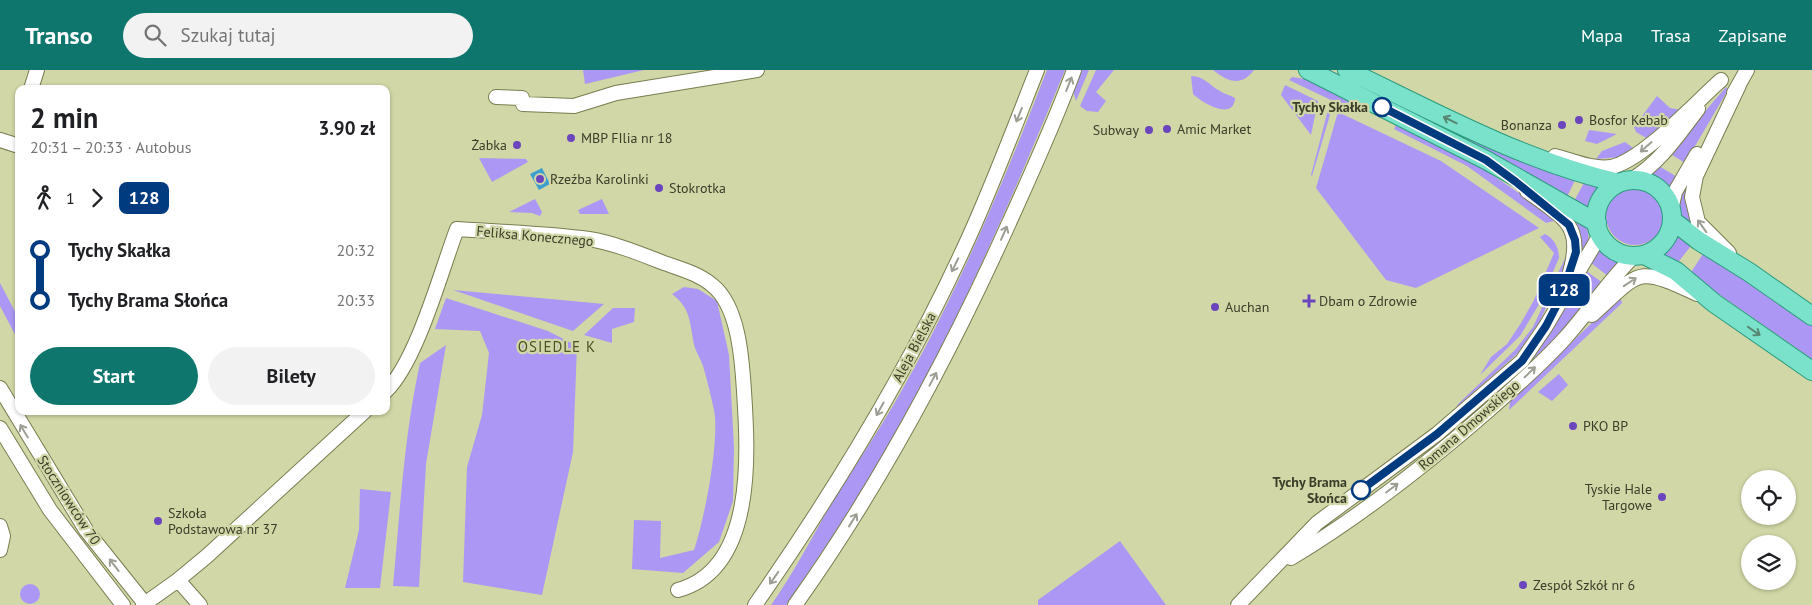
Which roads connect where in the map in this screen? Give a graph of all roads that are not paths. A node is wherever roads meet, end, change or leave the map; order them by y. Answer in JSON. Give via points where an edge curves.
{"nodes":[{"id":1,"x":37,"y":70,"type":"edge"},
{"id":2,"x":757,"y":70,"type":"edge"},
{"id":3,"x":1037,"y":70,"type":"edge"},
{"id":4,"x":1074,"y":70,"type":"edge"},
{"id":5,"x":1308,"y":70,"type":"edge"},
{"id":6,"x":1347,"y":70,"type":"edge"},
{"id":7,"x":1747,"y":70,"type":"edge"},
{"id":8,"x":1726,"y":75,"type":"edge"},
{"id":9,"x":32,"y":85,"type":"edge"},
{"id":10,"x":1739,"y":85,"type":"junction"},
{"id":11,"x":496,"y":97,"type":"dead end"},
{"id":12,"x":0,"y":140,"type":"edge"},
{"id":13,"x":15,"y":141,"type":"edge"},
{"id":14,"x":1494,"y":141,"type":"junction"},
{"id":15,"x":1486,"y":160,"type":"junction"},
{"id":16,"x":1625,"y":181,"type":"junction"},
{"id":17,"x":1672,"y":215,"type":"junction"},
{"id":18,"x":1598,"y":229,"type":"junction"},
{"id":19,"x":1640,"y":255,"type":"junction"},
{"id":20,"x":1749,"y":272,"type":"junction"},
{"id":21,"x":1562,"y":295,"type":"junction"},
{"id":22,"x":1714,"y":303,"type":"junction"},
{"id":23,"x":1812,"y":316,"type":"edge"},
{"id":24,"x":1567,"y":336,"type":"junction"},
{"id":25,"x":1812,"y":371,"type":"edge"},
{"id":26,"x":390,"y":386,"type":"edge"},
{"id":27,"x":0,"y":388,"type":"edge"},
{"id":28,"x":15,"y":414,"type":"edge"},
{"id":29,"x":16,"y":415,"type":"edge"},
{"id":30,"x":361,"y":415,"type":"edge"},
{"id":31,"x":0,"y":428,"type":"edge"},
{"id":32,"x":1317,"y":523,"type":"junction"},
{"id":33,"x":0,"y":526,"type":"edge"},
{"id":34,"x":1332,"y":533,"type":"junction"},
{"id":35,"x":0,"y":550,"type":"edge"},
{"id":36,"x":1277,"y":566,"type":"junction"},
{"id":37,"x":178,"y":580,"type":"junction"},
{"id":38,"x":678,"y":590,"type":"dead end"},
{"id":39,"x":145,"y":604,"type":"edge"},
{"id":40,"x":123,"y":605,"type":"edge"},
{"id":41,"x":200,"y":605,"type":"edge"},
{"id":42,"x":755,"y":605,"type":"edge"},
{"id":43,"x":795,"y":605,"type":"edge"},
{"id":44,"x":1238,"y":605,"type":"edge"}],
"edges":[{"from":1,"to":9,"type":"street"},
{"from":2,"to":11,"type":"street","via":[[616,93],[574,106],[523,104],[522,98]]},
{"from":3,"to":42,"type":"street","name":"Aleja Bielska","one_way":true,"via":[[973,228],[927,322],[878,413],[807,529]]},
{"from":43,"to":4,"type":"street","one_way":true,"via":[[870,493],[970,310]]},
{"from":5,"to":15,"type":"main road"},
{"from":14,"to":6,"type":"main road","one_way":true},
{"from":7,"to":10,"type":"street"},
{"from":8,"to":14,"type":"street","one_way":true,"via":[[1634,157],[1611,167],[1588,165]]},
{"from":8,"to":16,"type":"street","via":[[1663,154],[1644,172]]},
{"from":10,"to":17,"type":"street","via":[[1675,192]]},
{"from":20,"to":10,"type":"street","one_way":true,"via":[[1698,222],[1692,196],[1696,176]]},
{"from":12,"to":13,"type":"street"},
{"from":14,"to":16,"type":"main road","via":[[1582,174]]},
{"from":15,"to":18,"type":"main road"},
{"from":15,"to":21,"type":"street","via":[[1569,225],[1576,252]]},
{"from":16,"to":17,"type":"main road","via":[[1652,184],[1661,191]]},
{"from":16,"to":18,"type":"main road","via":[[1608,190],[1601,200],[1597,211]]},
{"from":17,"to":19,"type":"main road","via":[[1669,232],[1662,243]]},
{"from":17,"to":20,"type":"main road","via":[[1699,241]]},
{"from":18,"to":19,"type":"main road","via":[[1615,250]]},
{"from":18,"to":21,"type":"street","name":"Romana Dmowskiego"},
{"from":19,"to":22,"type":"main road","via":[[1676,271]]},
{"from":19,"to":24,"type":"street","name":"Romana Dmowskiego","via":[[1609,282]]},
{"from":20,"to":23,"type":"main road"},
{"from":21,"to":32,"type":"street","name":"Romana Dmowskiego","via":[[1522,361],[1437,434]]},
{"from":24,"to":22,"type":"street","one_way":true,"via":[[1629,281],[1642,276],[1661,277]]},
{"from":22,"to":25,"type":"main road","one_way":true},
{"from":34,"to":24,"type":"street","name":"Romana Dmowskiego","one_way":true,"via":[[1450,444]]},
{"from":26,"to":38,"type":"street","name":"Feliksa Konecznego","via":[[402,371],[422,326],[457,229],[590,239],[641,254],[712,284],[725,301],[738,337],[747,442],[746,488],[738,523],[723,556],[697,582]]},
{"from":28,"to":27,"type":"street","name":"Stoczniowców 70","one_way":true},
{"from":39,"to":29,"type":"street","name":"Stoczniowców 70","one_way":true,"via":[[86,530]]},
{"from":30,"to":37,"type":"street","via":[[253,516]]},
{"from":31,"to":40,"type":"street","name":"Stoczniowców 70","via":[[50,510]]},
{"from":32,"to":34,"type":"street"},
{"from":32,"to":36,"type":"street","name":"Romana Dmowskiego"},
{"from":33,"to":35,"type":"street","via":[[3,536]]},
{"from":34,"to":36,"type":"street","name":"Romana Dmowskiego"},
{"from":36,"to":44,"type":"street","name":"Romana Dmowskiego"},
{"from":37,"to":39,"type":"street"},
{"from":37,"to":41,"type":"street"}]}
